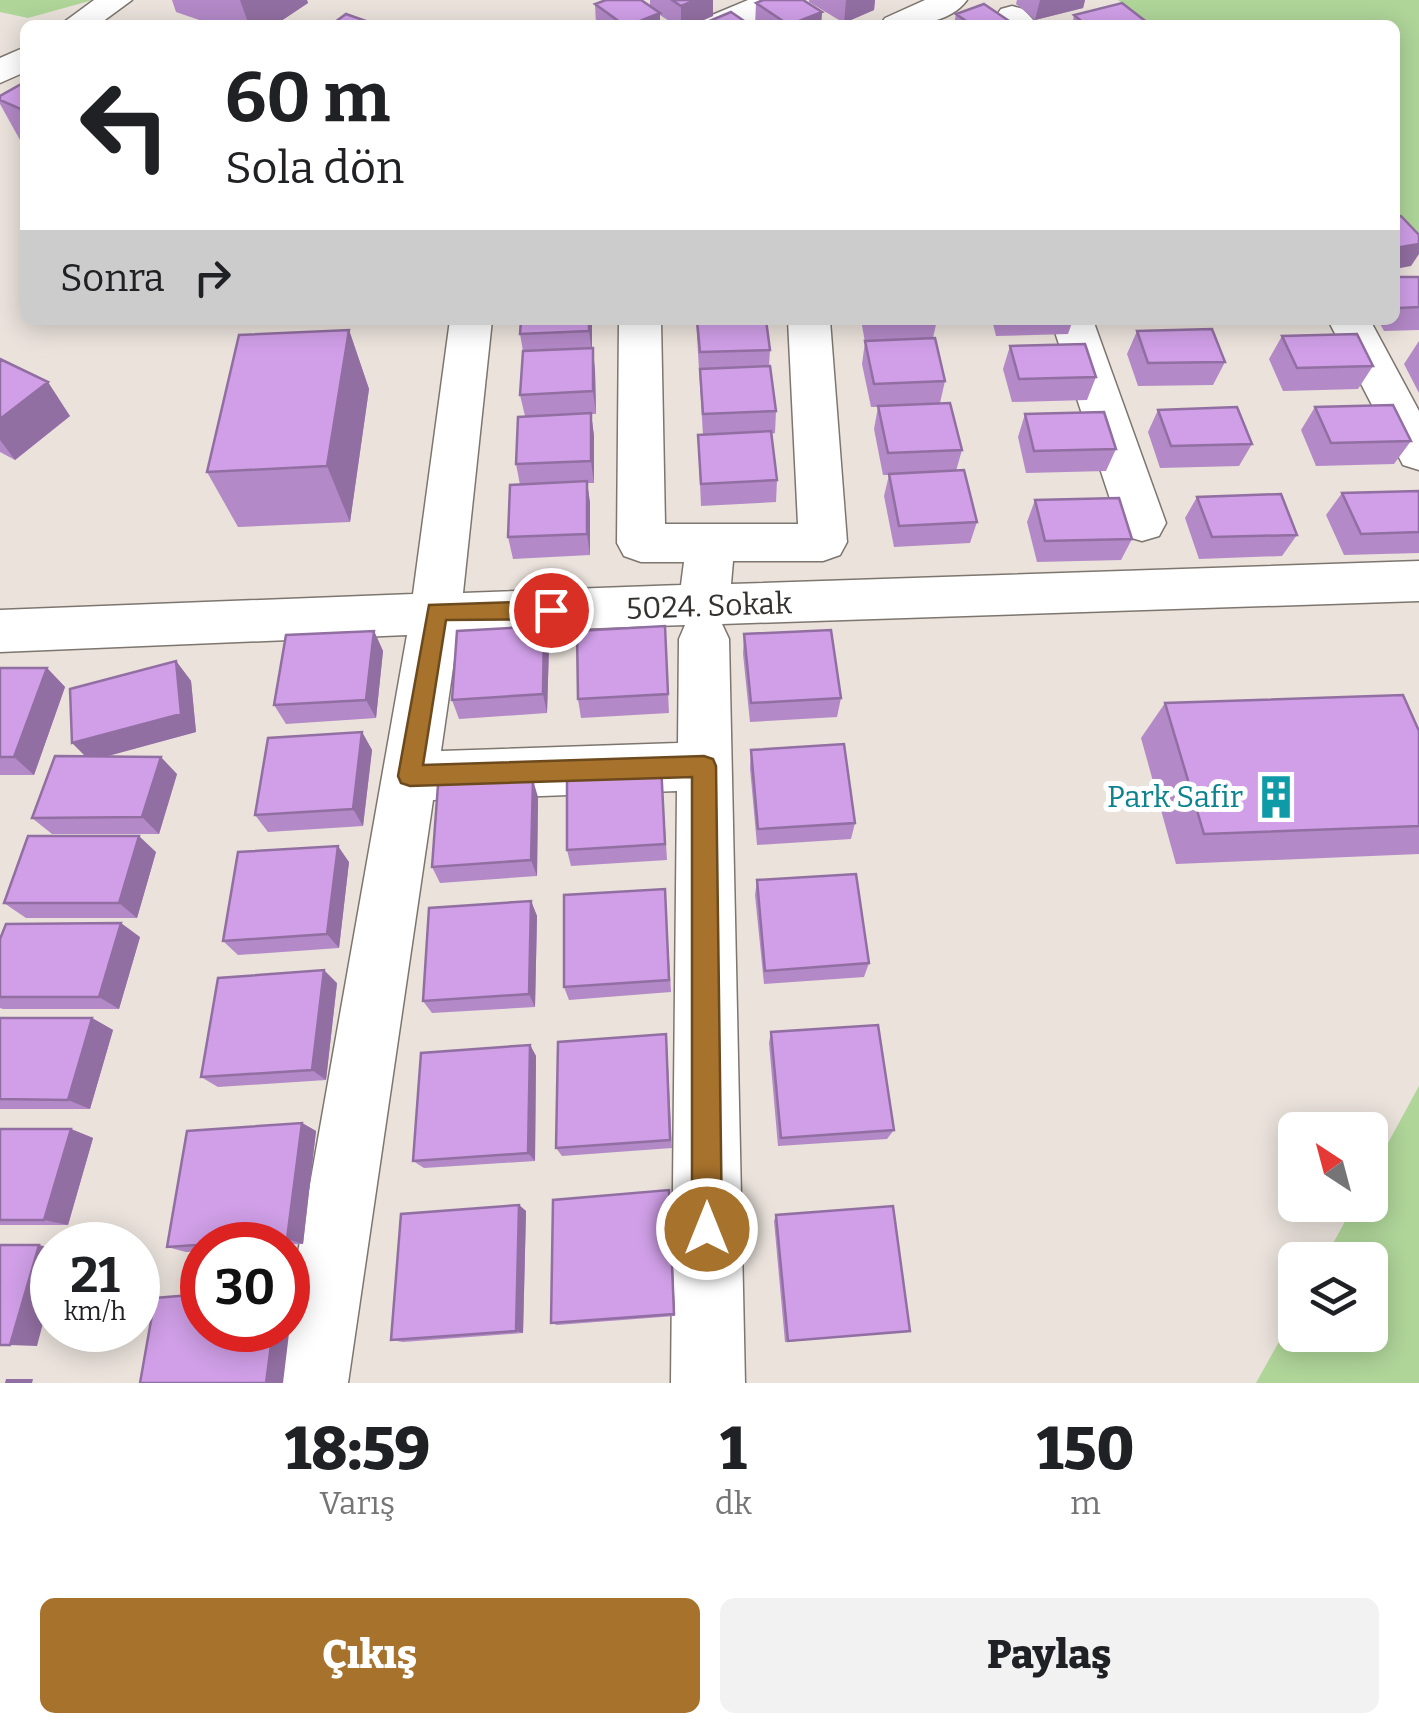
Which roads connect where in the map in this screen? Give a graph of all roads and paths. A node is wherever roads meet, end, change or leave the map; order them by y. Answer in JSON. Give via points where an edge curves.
{"nodes":[{"id":1,"x":775,"y":0,"type":"edge"},
{"id":2,"x":951,"y":0,"type":"edge"},
{"id":3,"x":728,"y":20,"type":"edge"},
{"id":4,"x":907,"y":20,"type":"edge"},
{"id":5,"x":20,"y":42,"type":"edge"},
{"id":6,"x":0,"y":72,"type":"edge"},
{"id":7,"x":470,"y":325,"type":"edge"},
{"id":8,"x":640,"y":325,"type":"edge"},
{"id":9,"x":809,"y":325,"type":"edge"},
{"id":10,"x":1074,"y":325,"type":"edge"},
{"id":11,"x":1351,"y":325,"type":"edge"},
{"id":12,"x":1419,"y":453,"type":"edge"},
{"id":13,"x":1142,"y":523,"type":"dead end"},
{"id":14,"x":710,"y":544,"type":"junction"},
{"id":15,"x":1419,"y":581,"type":"edge"},
{"id":16,"x":436,"y":612,"type":"junction"},
{"id":17,"x":704,"y":623,"type":"junction"},
{"id":18,"x":0,"y":632,"type":"edge"},
{"id":19,"x":704,"y":766,"type":"junction"},
{"id":20,"x":410,"y":776,"type":"junction"},
{"id":21,"x":311,"y":1383,"type":"edge"},
{"id":22,"x":708,"y":1383,"type":"edge"}],
"edges":[{"from":1,"to":3,"type":"street"},
{"from":2,"to":4,"type":"street"},
{"from":5,"to":6,"type":"street"},
{"from":7,"to":16,"type":"street"},
{"from":8,"to":14,"type":"street","via":[[641,543]]},
{"from":9,"to":14,"type":"street","via":[[823,542]]},
{"from":10,"to":13,"type":"street"},
{"from":11,"to":12,"type":"street"},
{"from":14,"to":17,"type":"street"},
{"from":15,"to":17,"type":"street","name":"5024. Sokak"},
{"from":16,"to":17,"type":"street","name":"5024. Sokak"},
{"from":16,"to":18,"type":"street","name":"5024. Sokak"},
{"from":16,"to":20,"type":"street"},
{"from":17,"to":19,"type":"street"},
{"from":19,"to":20,"type":"street"},
{"from":19,"to":22,"type":"street"},
{"from":20,"to":21,"type":"street"}]}
